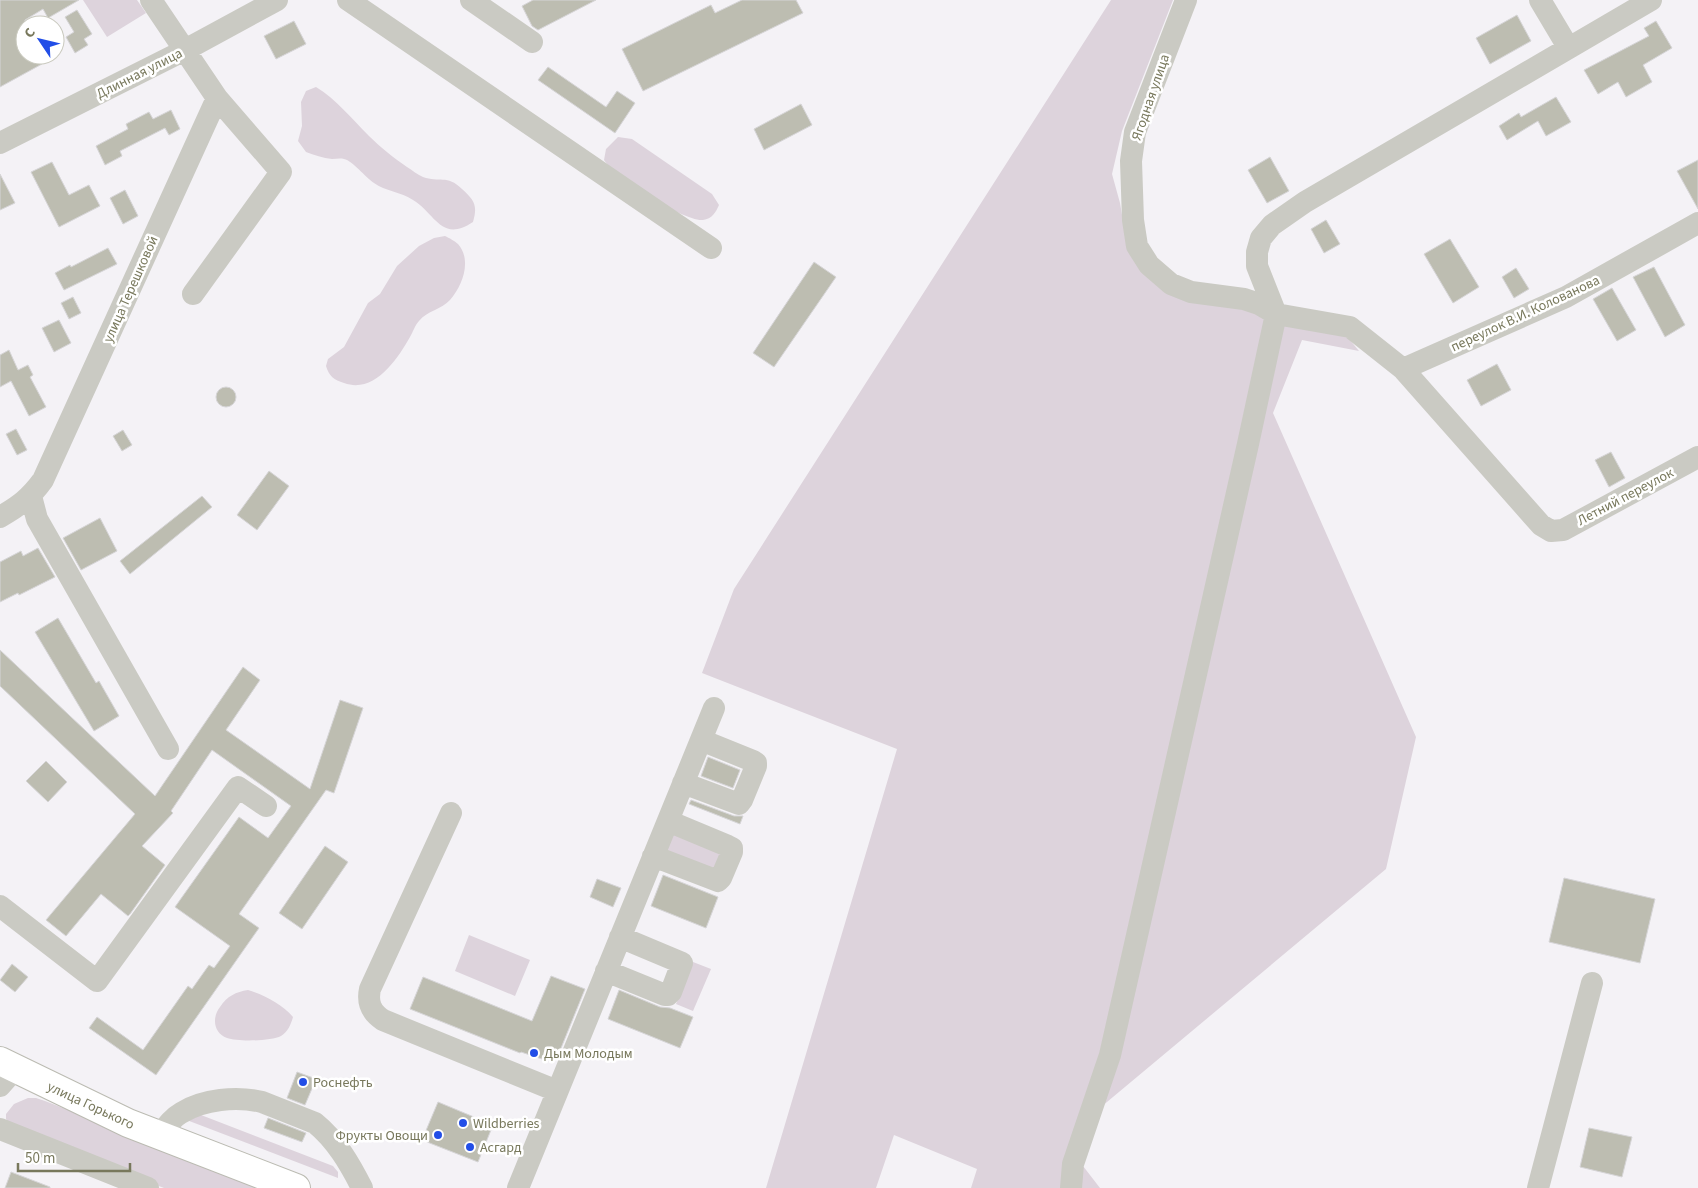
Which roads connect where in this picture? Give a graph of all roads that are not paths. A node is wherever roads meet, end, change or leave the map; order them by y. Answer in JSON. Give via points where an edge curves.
{"nodes":[{"id":1,"x":151,"y":0,"type":"edge"},
{"id":2,"x":276,"y":0,"type":"edge"},
{"id":3,"x":348,"y":0,"type":"edge"},
{"id":4,"x":471,"y":0,"type":"edge"},
{"id":5,"x":1540,"y":0,"type":"edge"},
{"id":6,"x":1651,"y":0,"type":"edge"},
{"id":7,"x":1188,"y":2,"type":"edge"},
{"id":8,"x":532,"y":42,"type":"dead end"},
{"id":9,"x":1568,"y":48,"type":"junction"},
{"id":10,"x":185,"y":50,"type":"junction"},
{"id":11,"x":217,"y":98,"type":"junction"},
{"id":12,"x":0,"y":143,"type":"edge"},
{"id":13,"x":1698,"y":223,"type":"edge"},
{"id":14,"x":711,"y":248,"type":"dead end"},
{"id":15,"x":193,"y":294,"type":"dead end"},
{"id":16,"x":1276,"y":314,"type":"junction"},
{"id":17,"x":1403,"y":370,"type":"junction"},
{"id":18,"x":1698,"y":457,"type":"edge"},
{"id":19,"x":31,"y":496,"type":"junction"},
{"id":20,"x":0,"y":517,"type":"edge"},
{"id":21,"x":1551,"y":531,"type":"joint"},
{"id":22,"x":714,"y":708,"type":"dead end"},
{"id":23,"x":701,"y":740,"type":"junction"},
{"id":24,"x":168,"y":749,"type":"dead end"},
{"id":25,"x":683,"y":783,"type":"junction"},
{"id":26,"x":266,"y":806,"type":"dead end"},
{"id":27,"x":451,"y":813,"type":"dead end"},
{"id":28,"x":668,"y":821,"type":"junction"},
{"id":29,"x":653,"y":856,"type":"junction"},
{"id":30,"x":0,"y":906,"type":"edge"},
{"id":31,"x":620,"y":937,"type":"junction"},
{"id":32,"x":606,"y":971,"type":"junction"},
{"id":33,"x":1592,"y":983,"type":"dead end"},
{"id":34,"x":5,"y":1072,"type":"edge"},
{"id":35,"x":557,"y":1091,"type":"junction"},
{"id":36,"x":160,"y":1135,"type":"junction"},
{"id":37,"x":2,"y":1138,"type":"edge"},
{"id":38,"x":148,"y":1188,"type":"edge"},
{"id":39,"x":296,"y":1188,"type":"edge"},
{"id":40,"x":362,"y":1188,"type":"edge"},
{"id":41,"x":518,"y":1188,"type":"edge"},
{"id":42,"x":1071,"y":1188,"type":"edge"},
{"id":43,"x":1538,"y":1188,"type":"edge"}],
"edges":[{"from":1,"to":10,"type":"street"},
{"from":2,"to":10,"type":"street","name":"Длинная улица"},
{"from":3,"to":14,"type":"street"},
{"from":4,"to":8,"type":"street"},
{"from":5,"to":9,"type":"street"},
{"from":6,"to":9,"type":"street"},
{"from":7,"to":16,"type":"street","name":"Ягодная улица","via":[[1135,132],[1131,161],[1136,246],[1149,265],[1171,284],[1191,292],[1244,298]]},
{"from":9,"to":16,"type":"street","via":[[1304,202],[1272,225],[1262,238],[1257,266]]},
{"from":10,"to":11,"type":"street"},
{"from":10,"to":12,"type":"street","name":"Длинная улица"},
{"from":11,"to":15,"type":"street","via":[[281,172]]},
{"from":11,"to":19,"type":"street","name":"улица Терешковой","via":[[43,480]]},
{"from":13,"to":17,"type":"street","name":"переулок В.И. Колованова","via":[[1566,297]]},
{"from":16,"to":17,"type":"street","name":"Ягодная улица","via":[[1350,327]]},
{"from":16,"to":42,"type":"street","via":[[1110,1055],[1073,1164]]},
{"from":17,"to":21,"type":"street","name":"Ягодная улица","via":[[1541,525]]},
{"from":18,"to":21,"type":"street","name":"Летний переулок","via":[[1563,530]]},
{"from":19,"to":20,"type":"street","name":"улица Терешковой"},
{"from":19,"to":24,"type":"street","via":[[37,519]]},
{"from":22,"to":23,"type":"street"},
{"from":23,"to":25,"type":"street"},
{"from":23,"to":25,"type":"street","via":[[756,763],[742,800],[739,804]]},
{"from":25,"to":28,"type":"street"},
{"from":26,"to":30,"type":"street","via":[[238,787],[97,981]]},
{"from":27,"to":35,"type":"street","via":[[370,989],[368,1001],[383,1020]]},
{"from":28,"to":29,"type":"street"},
{"from":28,"to":29,"type":"street","via":[[732,848],[721,878],[715,881]]},
{"from":29,"to":31,"type":"street"},
{"from":31,"to":32,"type":"street"},
{"from":31,"to":32,"type":"street","via":[[682,963],[671,992],[665,995]]},
{"from":32,"to":35,"type":"street"},
{"from":33,"to":43,"type":"street"},
{"from":34,"to":36,"type":"main road","name":"улица Горького"},
{"from":35,"to":41,"type":"street"},
{"from":36,"to":39,"type":"main road","name":"улица Горького"},
{"from":36,"to":40,"type":"street","via":[[180,1113],[194,1106],[229,1099],[262,1102],[322,1128],[336,1144]]},
{"from":37,"to":38,"type":"street"}]}
